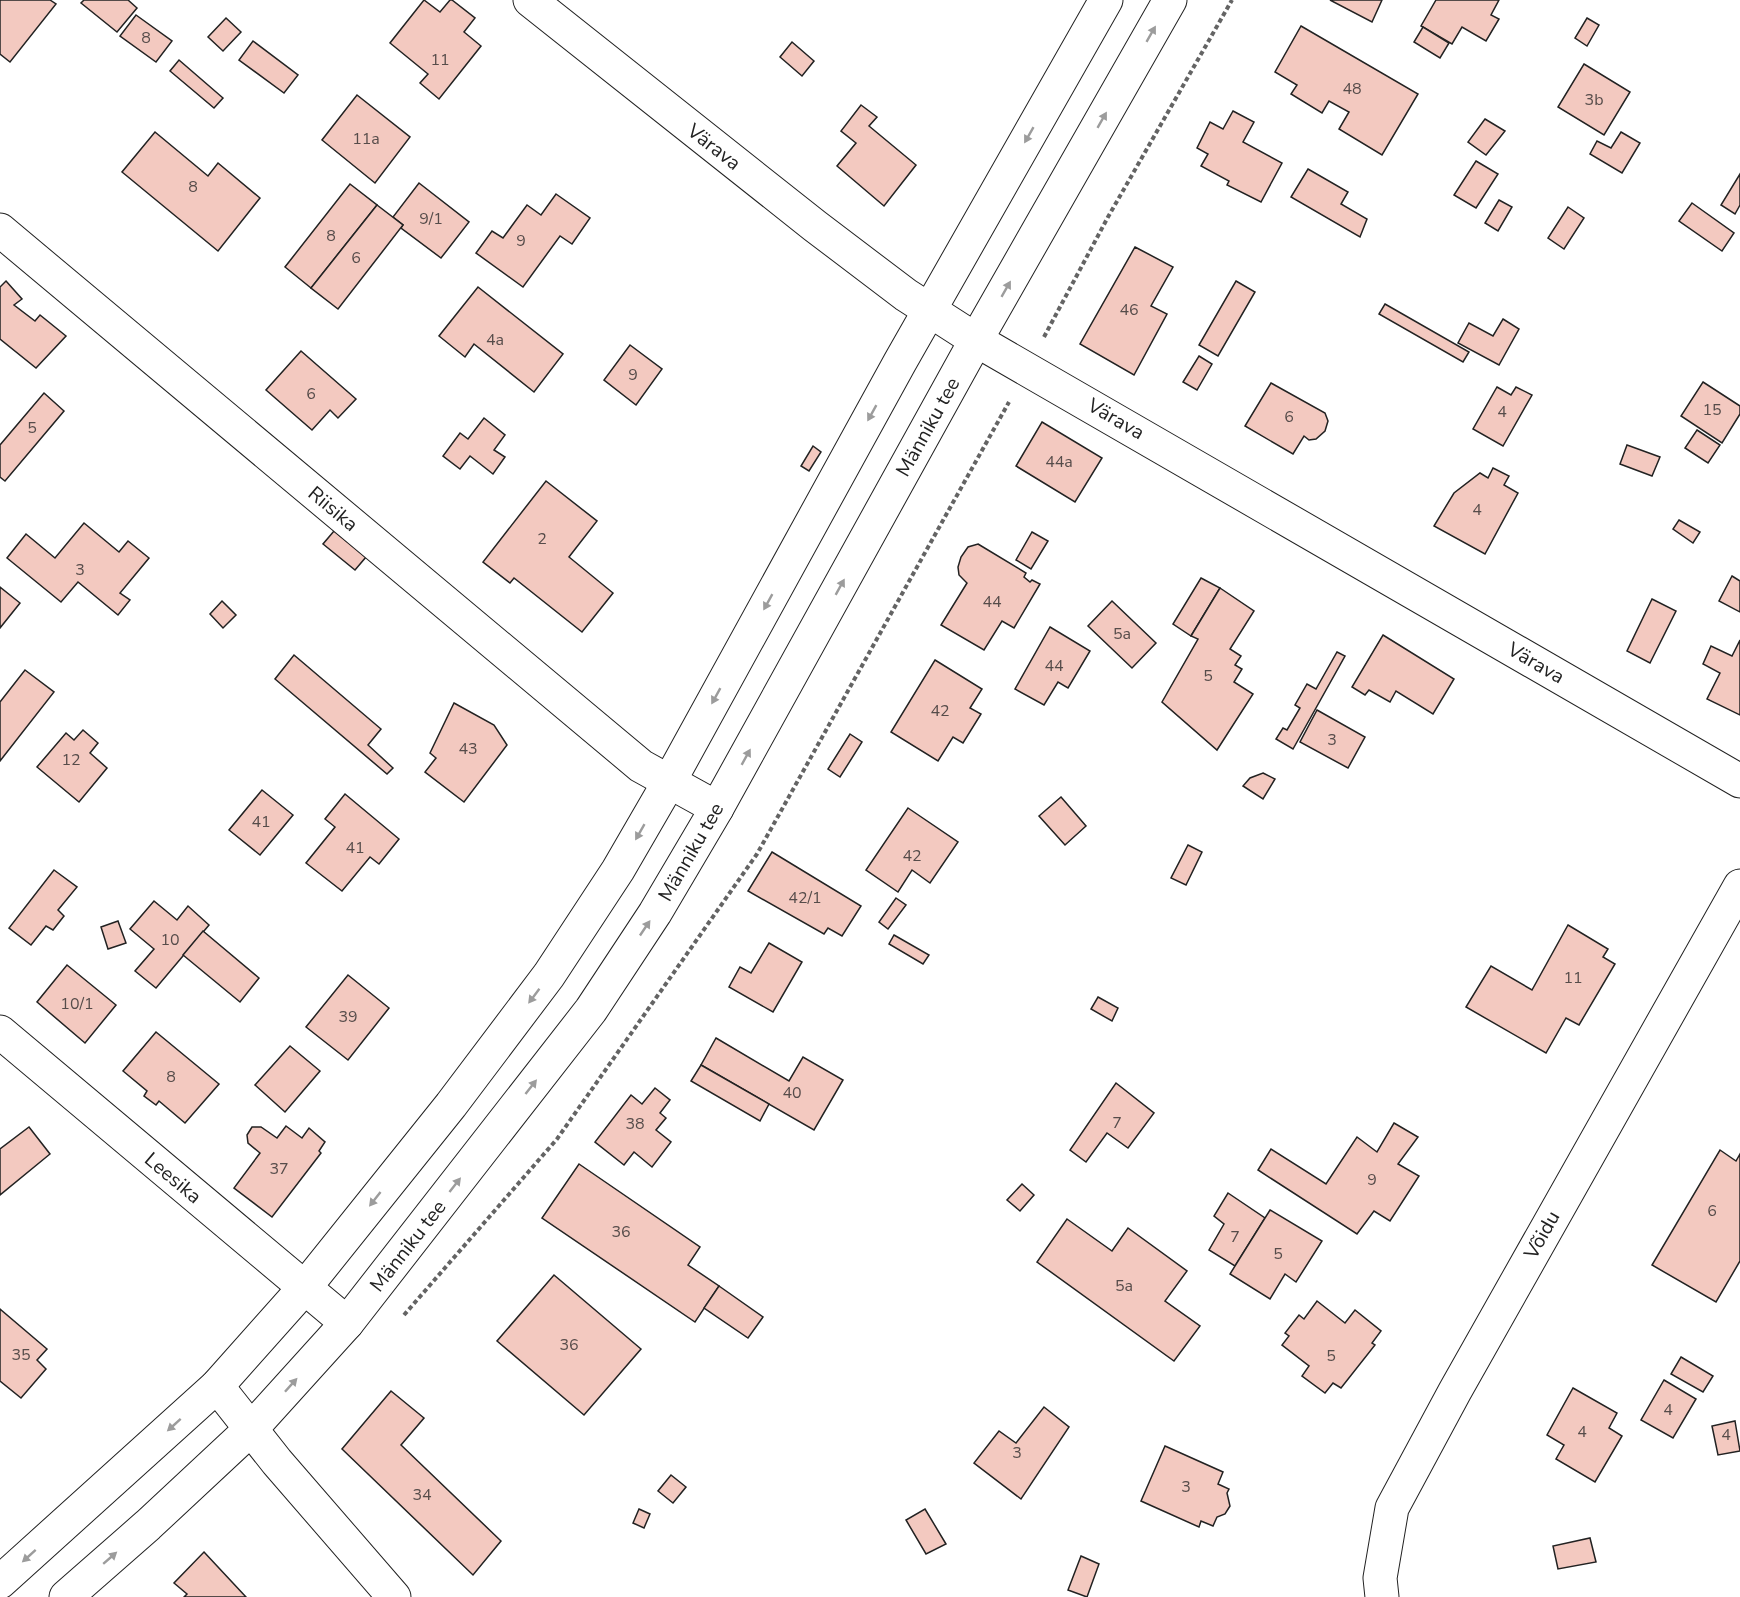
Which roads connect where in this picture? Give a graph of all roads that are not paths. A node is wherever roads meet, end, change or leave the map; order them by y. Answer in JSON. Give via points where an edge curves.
{"nodes":[{"id":1,"x":530,"y":0,"type":"edge"},
{"id":2,"x":1106,"y":0,"type":"edge"},
{"id":3,"x":1170,"y":0,"type":"edge"},
{"id":4,"x":0,"y":230,"type":"edge"},
{"id":5,"x":930,"y":310,"type":"junction"},
{"id":6,"x":976,"y":340,"type":"junction"},
{"id":7,"x":1740,"y":781,"type":"edge"},
{"id":8,"x":669,"y":782,"type":"junction"},
{"id":9,"x":717,"y":808,"type":"junction"},
{"id":10,"x":1740,"y":886,"type":"edge"},
{"id":11,"x":0,"y":1032,"type":"edge"},
{"id":12,"x":306,"y":1286,"type":"junction"},
{"id":13,"x":348,"y":1323,"type":"junction"},
{"id":14,"x":217,"y":1386,"type":"junction"},
{"id":15,"x":252,"y":1428,"type":"junction"},
{"id":16,"x":0,"y":1582,"type":"edge"},
{"id":17,"x":66,"y":1597,"type":"edge"},
{"id":18,"x":393,"y":1597,"type":"edge"},
{"id":19,"x":1382,"y":1597,"type":"edge"}],
"edges":[{"from":1,"to":5,"type":"street","name":"Värava","via":[[815,226]]},
{"from":2,"to":5,"type":"street","one_way":true},
{"from":6,"to":3,"type":"street","name":"Männiku tee","one_way":true},
{"from":4,"to":8,"type":"street","name":"Riisika","via":[[641,766]]},
{"from":5,"to":6,"type":"street","name":"Värava"},
{"from":5,"to":8,"type":"street","one_way":true},
{"from":6,"to":7,"type":"street","name":"Värava"},
{"from":9,"to":6,"type":"street","name":"Männiku tee","one_way":true},
{"from":8,"to":9,"type":"street","name":"Riisika"},
{"from":8,"to":12,"type":"street","one_way":true,"via":[[618,870],[549,975]]},
{"from":13,"to":9,"type":"street","name":"Männiku tee","one_way":true,"via":[[591,1010]]},
{"from":10,"to":19,"type":"street","name":"Võidu","via":[[1392,1508],[1380,1578]]},
{"from":11,"to":12,"type":"street","name":"Leesika"},
{"from":12,"to":13,"type":"street","name":"Leesika"},
{"from":12,"to":14,"type":"street"},
{"from":15,"to":13,"type":"street","name":"Männiku tee","one_way":true},
{"from":14,"to":15,"type":"street"},
{"from":14,"to":16,"type":"street","one_way":true},
{"from":17,"to":15,"type":"street","name":"Männiku tee","one_way":true},
{"from":15,"to":18,"type":"street"}]}
